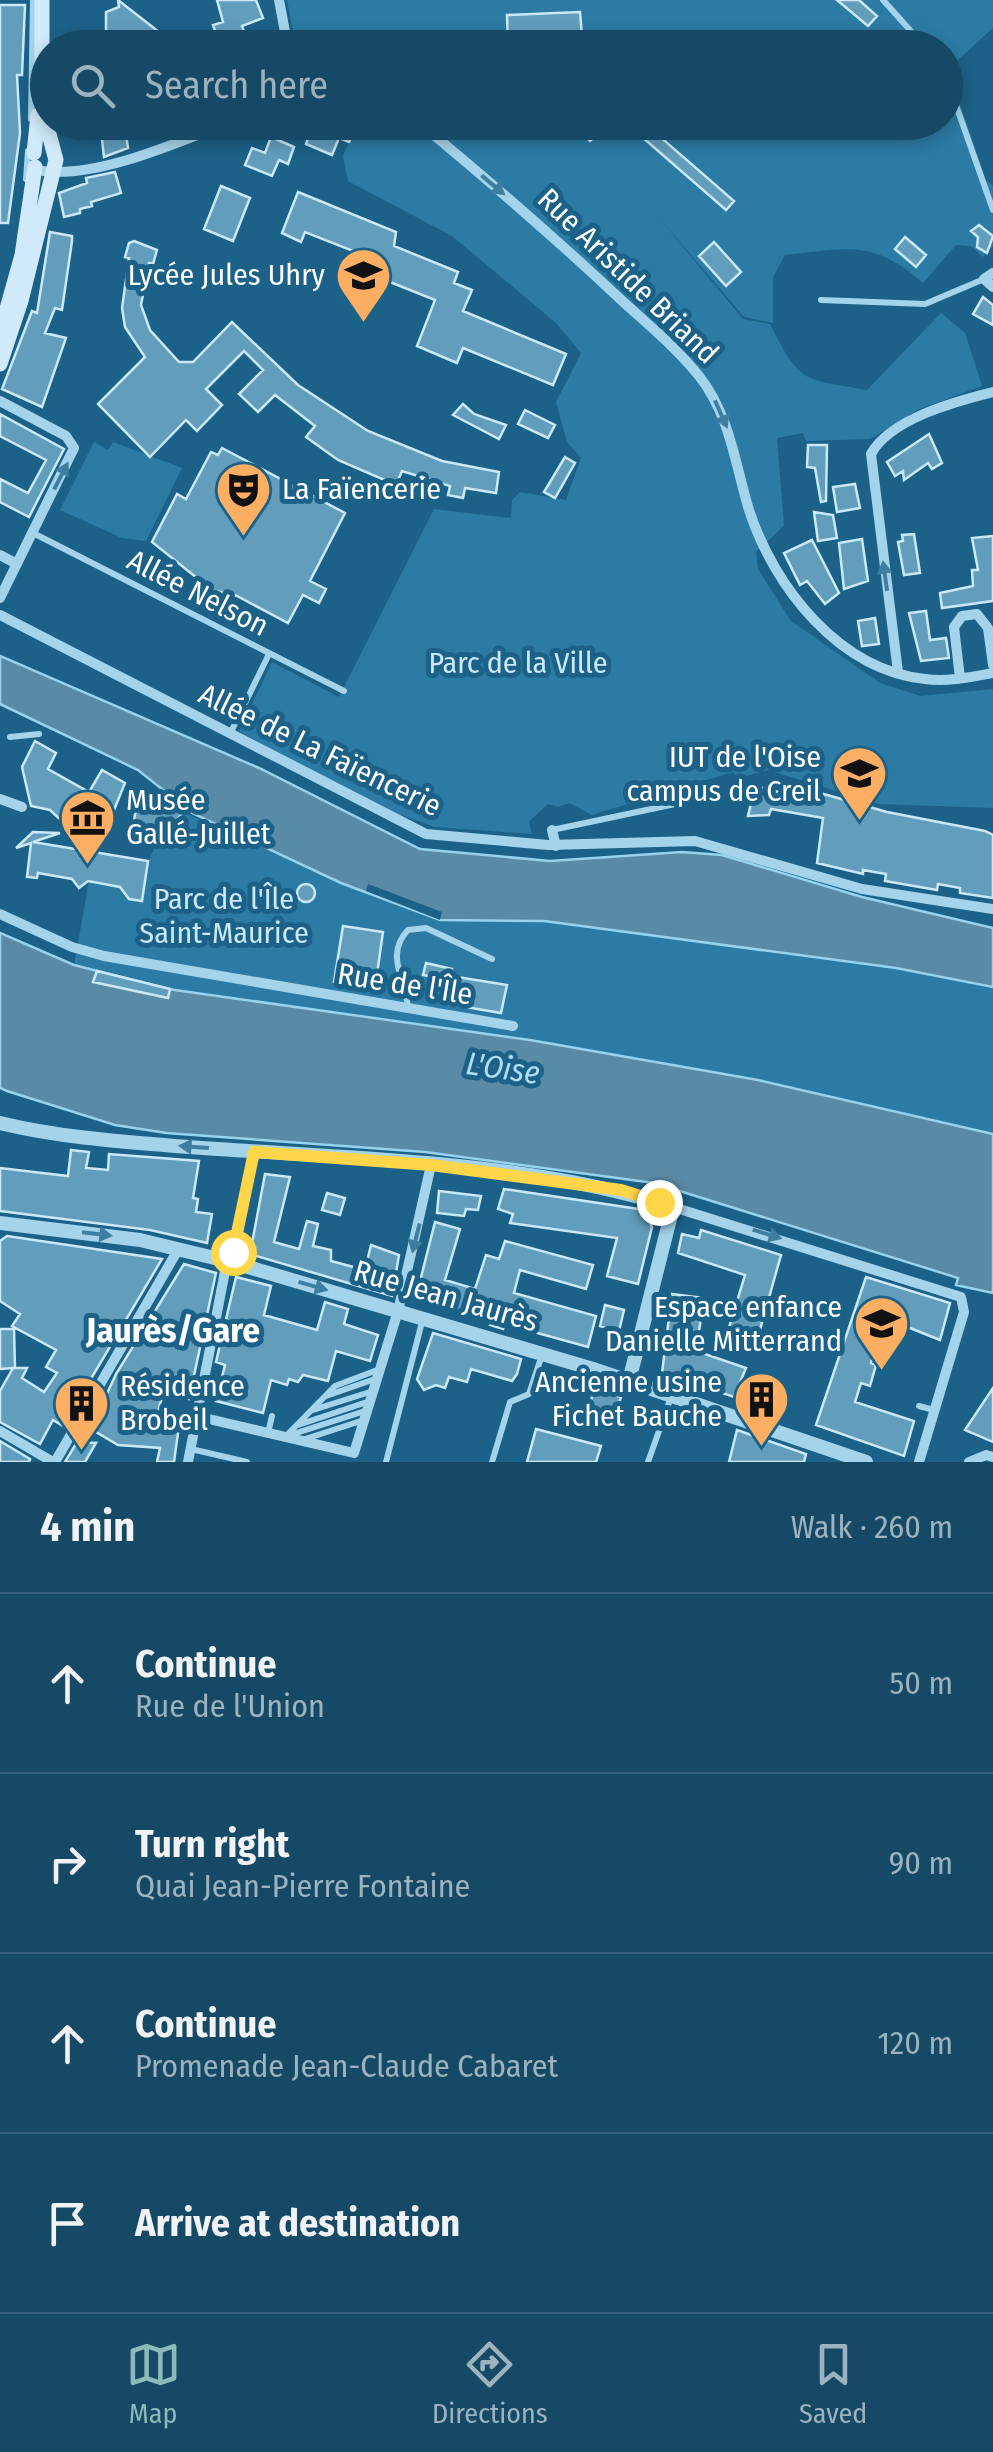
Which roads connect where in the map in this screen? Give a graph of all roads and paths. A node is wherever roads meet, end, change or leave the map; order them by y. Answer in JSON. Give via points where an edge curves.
{"nodes":[{"id":1,"x":33,"y":0,"type":"edge"},
{"id":2,"x":42,"y":0,"type":"edge"},
{"id":3,"x":280,"y":0,"type":"edge"},
{"id":4,"x":882,"y":0,"type":"edge"},
{"id":5,"x":32,"y":30,"type":"edge"},
{"id":6,"x":42,"y":30,"type":"edge"},
{"id":7,"x":285,"y":30,"type":"edge"},
{"id":8,"x":910,"y":30,"type":"edge"},
{"id":9,"x":30,"y":76,"type":"edge"},
{"id":10,"x":963,"y":125,"type":"edge"},
{"id":11,"x":44,"y":140,"type":"edge"},
{"id":12,"x":169,"y":140,"type":"edge"},
{"id":13,"x":440,"y":140,"type":"edge"},
{"id":14,"x":45,"y":163,"type":"junction"},
{"id":15,"x":30,"y":206,"type":"junction"},
{"id":16,"x":993,"y":210,"type":"edge"},
{"id":17,"x":990,"y":280,"type":"edge"},
{"id":18,"x":821,"y":300,"type":"dead end"},
{"id":19,"x":0,"y":334,"type":"edge"},
{"id":20,"x":0,"y":364,"type":"edge"},
{"id":21,"x":993,"y":392,"type":"edge"},
{"id":22,"x":0,"y":402,"type":"edge"},
{"id":23,"x":33,"y":533,"type":"junction"},
{"id":24,"x":0,"y":555,"type":"edge"},
{"id":25,"x":17,"y":564,"type":"junction"},
{"id":26,"x":0,"y":598,"type":"edge"},
{"id":27,"x":0,"y":615,"type":"edge"},
{"id":28,"x":269,"y":654,"type":"junction"},
{"id":29,"x":993,"y":665,"type":"edge"},
{"id":30,"x":898,"y":672,"type":"junction"},
{"id":31,"x":993,"y":673,"type":"edge"},
{"id":32,"x":960,"y":678,"type":"junction"},
{"id":33,"x":344,"y":692,"type":"dead end"},
{"id":34,"x":39,"y":734,"type":"dead end"},
{"id":35,"x":10,"y":736,"type":"dead end"},
{"id":36,"x":229,"y":736,"type":"junction"},
{"id":37,"x":0,"y":800,"type":"edge"},
{"id":38,"x":675,"y":804,"type":"dead end"},
{"id":39,"x":22,"y":807,"type":"dead end"},
{"id":40,"x":552,"y":830,"type":"joint"},
{"id":41,"x":556,"y":846,"type":"junction"},
{"id":42,"x":993,"y":909,"type":"edge"},
{"id":43,"x":0,"y":914,"type":"edge"},
{"id":44,"x":492,"y":959,"type":"dead end"},
{"id":45,"x":408,"y":1010,"type":"junction"},
{"id":46,"x":513,"y":1026,"type":"dead end"},
{"id":47,"x":0,"y":1123,"type":"edge"},
{"id":48,"x":254,"y":1152,"type":"junction"},
{"id":49,"x":431,"y":1165,"type":"junction"},
{"id":50,"x":673,"y":1207,"type":"junction"},
{"id":51,"x":0,"y":1223,"type":"edge"},
{"id":52,"x":178,"y":1248,"type":"junction"},
{"id":53,"x":229,"y":1261,"type":"junction"},
{"id":54,"x":398,"y":1311,"type":"junction"},
{"id":55,"x":422,"y":1318,"type":"junction"},
{"id":56,"x":543,"y":1354,"type":"junction"},
{"id":57,"x":379,"y":1374,"type":"junction"},
{"id":58,"x":629,"y":1381,"type":"junction"},
{"id":59,"x":671,"y":1396,"type":"junction"},
{"id":60,"x":369,"y":1406,"type":"junction"},
{"id":61,"x":919,"y":1406,"type":"dead end"},
{"id":62,"x":312,"y":1410,"type":"junction"},
{"id":63,"x":934,"y":1410,"type":"junction"},
{"id":64,"x":196,"y":1416,"type":"junction"},
{"id":65,"x":272,"y":1416,"type":"dead end"},
{"id":66,"x":297,"y":1425,"type":"junction"},
{"id":67,"x":0,"y":1431,"type":"edge"},
{"id":68,"x":268,"y":1433,"type":"junction"},
{"id":69,"x":286,"y":1437,"type":"junction"},
{"id":70,"x":301,"y":1440,"type":"junction"},
{"id":71,"x":191,"y":1449,"type":"junction"},
{"id":72,"x":354,"y":1457,"type":"edge"},
{"id":73,"x":993,"y":1457,"type":"edge"},
{"id":74,"x":54,"y":1462,"type":"edge"},
{"id":75,"x":188,"y":1462,"type":"edge"},
{"id":76,"x":247,"y":1462,"type":"edge"},
{"id":77,"x":340,"y":1462,"type":"edge"},
{"id":78,"x":386,"y":1462,"type":"edge"},
{"id":79,"x":492,"y":1462,"type":"edge"},
{"id":80,"x":648,"y":1462,"type":"edge"},
{"id":81,"x":866,"y":1462,"type":"edge"},
{"id":82,"x":919,"y":1462,"type":"edge"},
{"id":83,"x":968,"y":1462,"type":"edge"}],
"edges":[{"from":1,"to":5,"type":"lane"},
{"from":2,"to":6,"type":"main road"},
{"from":3,"to":7,"type":"street"},
{"from":4,"to":8,"type":"lane"},
{"from":9,"to":15,"type":"lane"},
{"from":10,"to":16,"type":"lane"},
{"from":11,"to":14,"type":"main road"},
{"from":12,"to":14,"type":"street","via":[[132,156]]},
{"from":13,"to":30,"type":"street","name":"Rue Aristide Briand","one_way":true,"via":[[552,234],[699,376],[726,424],[766,552],[828,634]]},
{"from":14,"to":15,"type":"main road"},
{"from":14,"to":20,"type":"main road","via":[[28,275]]},
{"from":15,"to":19,"type":"main road"},
{"from":17,"to":18,"type":"lane","via":[[924,304]]},
{"from":30,"to":21,"type":"street","one_way":true,"via":[[870,454],[910,423]]},
{"from":23,"to":22,"type":"street","one_way":true,"via":[[74,448],[66,436]]},
{"from":23,"to":25,"type":"street"},
{"from":23,"to":28,"type":"lane","name":"Allée Nelson"},
{"from":24,"to":25,"type":"street"},
{"from":25,"to":26,"type":"street"},
{"from":27,"to":36,"type":"street","name":"Allée de La Faïencerie"},
{"from":28,"to":33,"type":"lane","name":"Allée Nelson"},
{"from":28,"to":36,"type":"lane"},
{"from":29,"to":32,"type":"street","via":[[986,622],[977,614],[962,616],[954,627]]},
{"from":30,"to":32,"type":"street","name":"Rue Aristide Briand","via":[[928,680]]},
{"from":31,"to":32,"type":"street","name":"Rue Aristide Briand"},
{"from":34,"to":35,"type":"lane"},
{"from":36,"to":41,"type":"street","name":"Allée de La Faïencerie","via":[[420,832]]},
{"from":37,"to":39,"type":"street"},
{"from":38,"to":40,"type":"lane"},
{"from":40,"to":41,"type":"street"},
{"from":41,"to":42,"type":"street","name":"Allée de La Faïencerie","via":[[695,841],[871,892]]},
{"from":43,"to":45,"type":"street","name":"Rue de l'Île","via":[[104,956]]},
{"from":44,"to":45,"type":"lane","via":[[426,928],[408,930],[397,949],[396,972],[406,986]]},
{"from":45,"to":46,"type":"street","name":"Rue de l'Île"},
{"from":48,"to":47,"type":"street","one_way":true,"via":[[96,1139]]},
{"from":48,"to":49,"type":"street"},
{"from":48,"to":53,"type":"street"},
{"from":49,"to":50,"type":"street","via":[[621,1190]]},
{"from":49,"to":54,"type":"street","one_way":true},
{"from":50,"to":58,"type":"street"},
{"from":50,"to":63,"type":"street","one_way":true,"via":[[948,1290],[965,1306]]},
{"from":51,"to":52,"type":"street","name":"Rue Jean Jaurès","one_way":true},
{"from":52,"to":53,"type":"street","name":"Rue Jean Jaurès"},
{"from":52,"to":74,"type":"street"},
{"from":53,"to":54,"type":"street","name":"Rue Jean Jaurès","one_way":true},
{"from":53,"to":64,"type":"street"},
{"from":54,"to":55,"type":"street","name":"Rue Jean Jaurès"},
{"from":54,"to":57,"type":"street"},
{"from":55,"to":56,"type":"street","name":"Rue Jean Jaurès"},
{"from":55,"to":78,"type":"lane"},
{"from":56,"to":58,"type":"street","name":"Rue Jean Jaurès"},
{"from":56,"to":79,"type":"lane","via":[[529,1394],[510,1402]]},
{"from":57,"to":60,"type":"street"},
{"from":57,"to":62,"type":"lane","via":[[324,1397]]},
{"from":58,"to":59,"type":"street","name":"Rue Jean Jaurès"},
{"from":59,"to":80,"type":"lane"},
{"from":59,"to":81,"type":"street","name":"Rue Jean Jaurès"},
{"from":60,"to":62,"type":"lane"},
{"from":60,"to":66,"type":"lane"},
{"from":60,"to":69,"type":"lane"},
{"from":60,"to":70,"type":"lane"},
{"from":60,"to":72,"type":"street"},
{"from":61,"to":63,"type":"lane"},
{"from":62,"to":66,"type":"lane"},
{"from":63,"to":82,"type":"street"},
{"from":64,"to":68,"type":"street"},
{"from":64,"to":71,"type":"street"},
{"from":65,"to":68,"type":"lane"},
{"from":66,"to":69,"type":"lane"},
{"from":67,"to":74,"type":"street"},
{"from":68,"to":69,"type":"street"},
{"from":69,"to":70,"type":"street"},
{"from":70,"to":72,"type":"street"},
{"from":71,"to":75,"type":"street"},
{"from":71,"to":76,"type":"lane"},
{"from":72,"to":77,"type":"lane"},
{"from":73,"to":83,"type":"street"}]}
